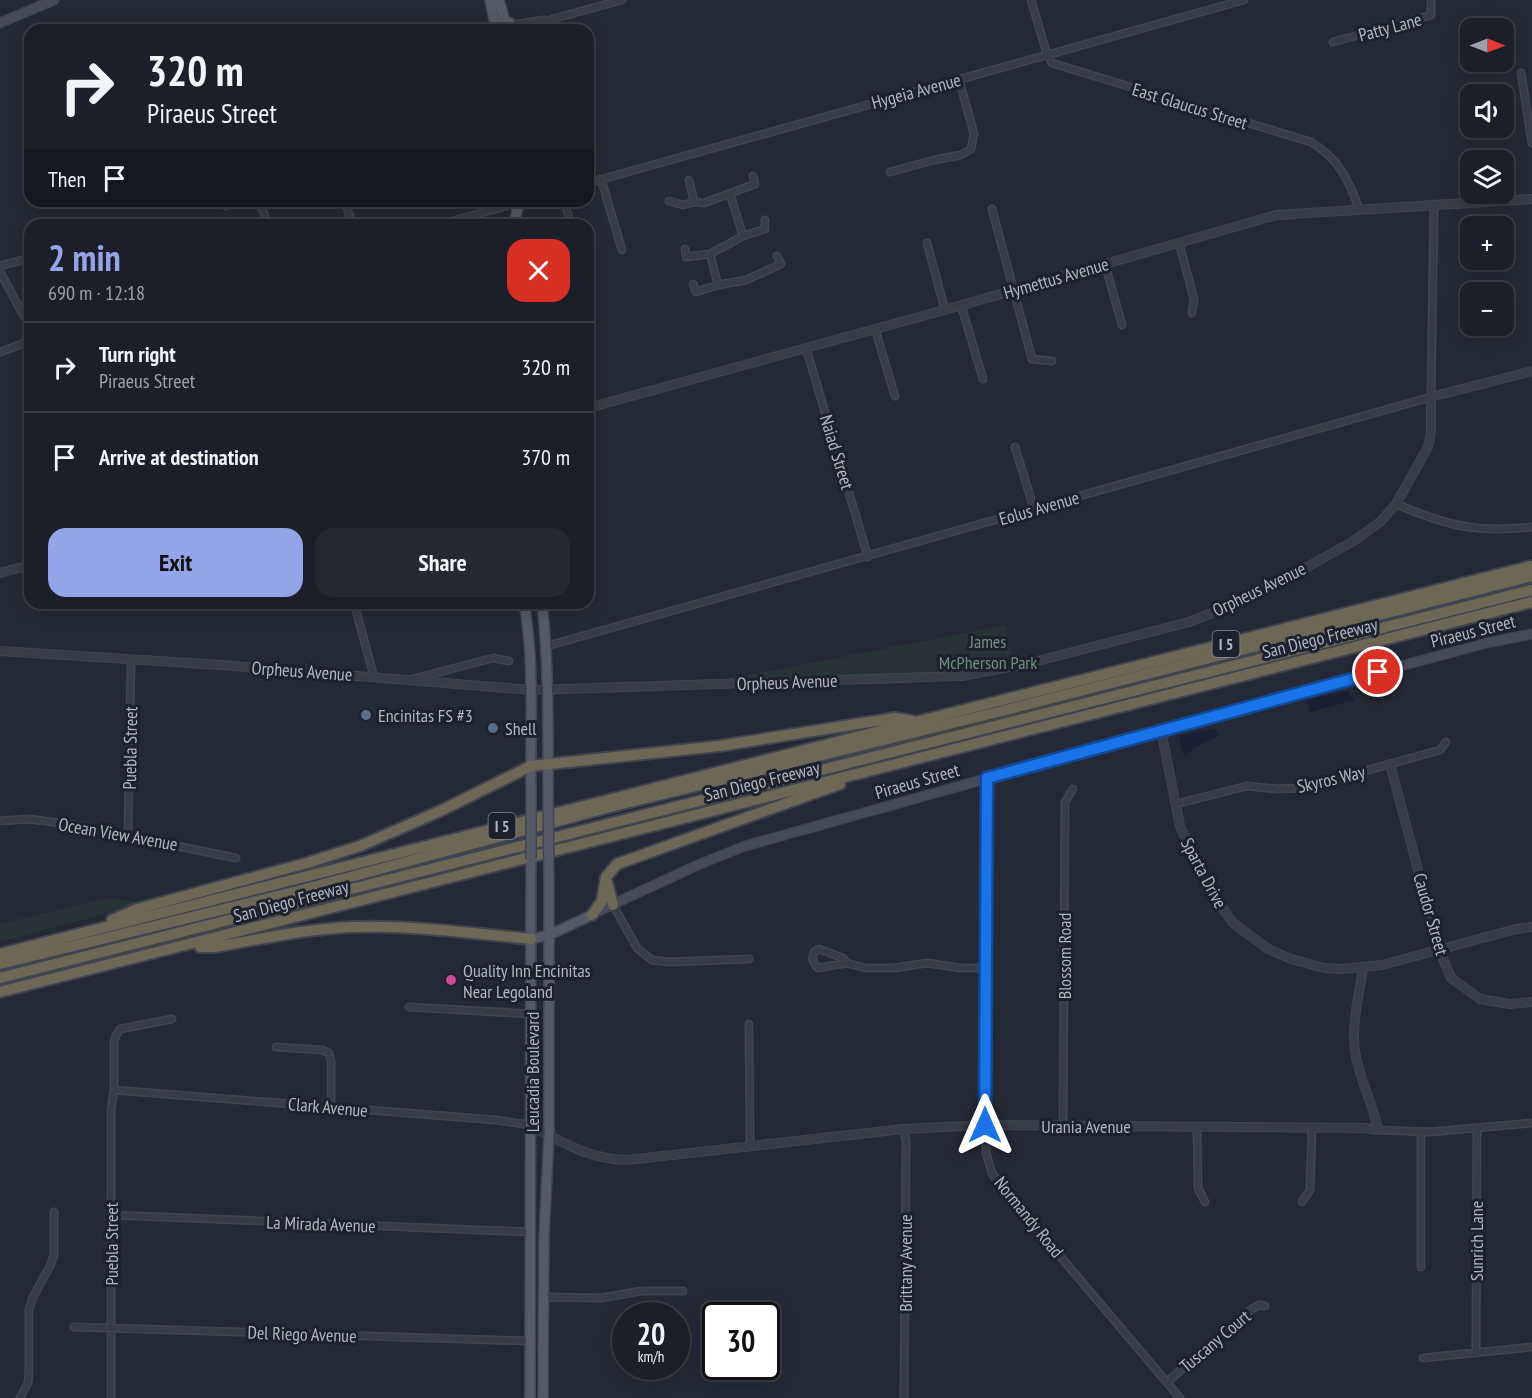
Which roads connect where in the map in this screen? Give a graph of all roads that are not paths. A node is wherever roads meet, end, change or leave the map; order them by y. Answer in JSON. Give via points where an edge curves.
{"nodes":[{"id":1,"x":54,"y":0,"type":"edge"},
{"id":2,"x":490,"y":0,"type":"edge"},
{"id":3,"x":499,"y":0,"type":"edge"},
{"id":4,"x":622,"y":0,"type":"edge"},
{"id":5,"x":1031,"y":0,"type":"edge"},
{"id":6,"x":1244,"y":0,"type":"edge"},
{"id":7,"x":1431,"y":0,"type":"edge"},
{"id":8,"x":556,"y":18,"type":"junction"},
{"id":9,"x":0,"y":23,"type":"edge"},
{"id":10,"x":503,"y":24,"type":"edge"},
{"id":11,"x":504,"y":24,"type":"edge"},
{"id":12,"x":517,"y":24,"type":"edge"},
{"id":13,"x":541,"y":24,"type":"edge"},
{"id":14,"x":1333,"y":42,"type":"dead end"},
{"id":15,"x":1047,"y":54,"type":"junction"},
{"id":16,"x":1521,"y":73,"type":"dead end"},
{"id":17,"x":958,"y":79,"type":"junction"},
{"id":18,"x":1532,"y":142,"type":"edge"},
{"id":19,"x":890,"y":172,"type":"dead end"},
{"id":20,"x":753,"y":176,"type":"dead end"},
{"id":21,"x":602,"y":179,"type":"junction"},
{"id":22,"x":689,"y":180,"type":"dead end"},
{"id":23,"x":594,"y":181,"type":"edge"},
{"id":24,"x":730,"y":194,"type":"junction"},
{"id":25,"x":1532,"y":199,"type":"edge"},
{"id":26,"x":669,"y":201,"type":"dead end"},
{"id":27,"x":694,"y":202,"type":"junction"},
{"id":28,"x":1434,"y":204,"type":"junction"},
{"id":29,"x":502,"y":207,"type":"edge"},
{"id":30,"x":992,"y":209,"type":"dead end"},
{"id":31,"x":1359,"y":209,"type":"junction"},
{"id":32,"x":460,"y":219,"type":"edge"},
{"id":33,"x":765,"y":220,"type":"dead end"},
{"id":34,"x":743,"y":236,"type":"junction"},
{"id":35,"x":927,"y":243,"type":"dead end"},
{"id":36,"x":1179,"y":243,"type":"junction"},
{"id":37,"x":685,"y":249,"type":"dead end"},
{"id":38,"x":622,"y":250,"type":"dead end"},
{"id":39,"x":710,"y":254,"type":"junction"},
{"id":40,"x":777,"y":256,"type":"dead end"},
{"id":41,"x":24,"y":260,"type":"edge"},
{"id":42,"x":1106,"y":264,"type":"junction"},
{"id":43,"x":0,"y":266,"type":"edge"},
{"id":44,"x":0,"y":272,"type":"edge"},
{"id":45,"x":693,"y":284,"type":"dead end"},
{"id":46,"x":718,"y":285,"type":"junction"},
{"id":47,"x":1014,"y":290,"type":"junction"},
{"id":48,"x":962,"y":306,"type":"junction"},
{"id":49,"x":945,"y":310,"type":"junction"},
{"id":50,"x":1192,"y":313,"type":"dead end"},
{"id":51,"x":24,"y":316,"type":"edge"},
{"id":52,"x":1122,"y":326,"type":"dead end"},
{"id":53,"x":875,"y":329,"type":"junction"},
{"id":54,"x":24,"y":343,"type":"edge"},
{"id":55,"x":806,"y":348,"type":"junction"},
{"id":56,"x":0,"y":352,"type":"edge"},
{"id":57,"x":1052,"y":361,"type":"dead end"},
{"id":58,"x":1532,"y":371,"type":"edge"},
{"id":59,"x":983,"y":379,"type":"dead end"},
{"id":60,"x":895,"y":396,"type":"dead end"},
{"id":61,"x":1431,"y":397,"type":"junction"},
{"id":62,"x":594,"y":406,"type":"edge"},
{"id":63,"x":1015,"y":447,"type":"dead end"},
{"id":64,"x":1396,"y":504,"type":"junction"},
{"id":65,"x":1034,"y":509,"type":"junction"},
{"id":66,"x":1532,"y":527,"type":"edge"},
{"id":67,"x":868,"y":557,"type":"junction"},
{"id":68,"x":1532,"y":566,"type":"edge"},
{"id":69,"x":24,"y":567,"type":"edge"},
{"id":70,"x":0,"y":573,"type":"edge"},
{"id":71,"x":1532,"y":576,"type":"edge"},
{"id":72,"x":1532,"y":591,"type":"edge"},
{"id":73,"x":1532,"y":602,"type":"edge"},
{"id":74,"x":356,"y":609,"type":"edge"},
{"id":75,"x":525,"y":609,"type":"edge"},
{"id":76,"x":543,"y":609,"type":"edge"},
{"id":77,"x":1532,"y":634,"type":"edge"},
{"id":78,"x":547,"y":646,"type":"junction"},
{"id":79,"x":0,"y":651,"type":"edge"},
{"id":80,"x":130,"y":660,"type":"junction"},
{"id":81,"x":509,"y":661,"type":"dead end"},
{"id":82,"x":374,"y":677,"type":"junction"},
{"id":83,"x":409,"y":680,"type":"junction"},
{"id":84,"x":532,"y":690,"type":"junction"},
{"id":85,"x":549,"y":690,"type":"junction"},
{"id":86,"x":919,"y":721,"type":"junction"},
{"id":87,"x":1161,"y":730,"type":"junction"},
{"id":88,"x":1446,"y":742,"type":"dead end"},
{"id":89,"x":903,"y":762,"type":"junction"},
{"id":90,"x":1390,"y":764,"type":"junction"},
{"id":91,"x":548,"y":765,"type":"junction"},
{"id":92,"x":531,"y":766,"type":"junction"},
{"id":93,"x":987,"y":778,"type":"junction"},
{"id":94,"x":1073,"y":789,"type":"dead end"},
{"id":95,"x":1176,"y":804,"type":"junction"},
{"id":96,"x":0,"y":821,"type":"edge"},
{"id":97,"x":129,"y":836,"type":"junction"},
{"id":98,"x":236,"y":858,"type":"dead end"},
{"id":99,"x":606,"y":877,"type":"junction"},
{"id":100,"x":614,"y":905,"type":"junction"},
{"id":101,"x":592,"y":915,"type":"junction"},
{"id":102,"x":1532,"y":927,"type":"edge"},
{"id":103,"x":86,"y":932,"type":"junction"},
{"id":104,"x":549,"y":935,"type":"junction"},
{"id":105,"x":531,"y":939,"type":"junction"},
{"id":106,"x":182,"y":947,"type":"junction"},
{"id":107,"x":1438,"y":949,"type":"junction"},
{"id":108,"x":0,"y":954,"type":"edge"},
{"id":109,"x":749,"y":959,"type":"dead end"},
{"id":110,"x":847,"y":963,"type":"junction"},
{"id":111,"x":0,"y":964,"type":"edge"},
{"id":112,"x":986,"y":968,"type":"junction"},
{"id":113,"x":1363,"y":968,"type":"junction"},
{"id":114,"x":0,"y":978,"type":"edge"},
{"id":115,"x":0,"y":992,"type":"edge"},
{"id":116,"x":1532,"y":1002,"type":"edge"},
{"id":117,"x":409,"y":1007,"type":"dead end"},
{"id":118,"x":531,"y":1014,"type":"junction"},
{"id":119,"x":172,"y":1019,"type":"dead end"},
{"id":120,"x":749,"y":1024,"type":"dead end"},
{"id":121,"x":276,"y":1047,"type":"dead end"},
{"id":122,"x":114,"y":1090,"type":"junction"},
{"id":123,"x":331,"y":1107,"type":"junction"},
{"id":124,"x":1532,"y":1123,"type":"edge"},
{"id":125,"x":985,"y":1125,"type":"junction"},
{"id":126,"x":1063,"y":1126,"type":"junction"},
{"id":127,"x":1197,"y":1126,"type":"junction"},
{"id":128,"x":535,"y":1127,"type":"junction"},
{"id":129,"x":1312,"y":1127,"type":"junction"},
{"id":130,"x":904,"y":1129,"type":"junction"},
{"id":131,"x":1477,"y":1129,"type":"junction"},
{"id":132,"x":1378,"y":1130,"type":"junction"},
{"id":133,"x":1421,"y":1132,"type":"junction"},
{"id":134,"x":549,"y":1135,"type":"junction"},
{"id":135,"x":750,"y":1146,"type":"junction"},
{"id":136,"x":1205,"y":1202,"type":"dead end"},
{"id":137,"x":1302,"y":1202,"type":"dead end"},
{"id":138,"x":54,"y":1212,"type":"dead end"},
{"id":139,"x":111,"y":1215,"type":"junction"},
{"id":140,"x":531,"y":1232,"type":"junction"},
{"id":141,"x":1420,"y":1267,"type":"dead end"},
{"id":142,"x":682,"y":1291,"type":"dead end"},
{"id":143,"x":543,"y":1297,"type":"junction"},
{"id":144,"x":1266,"y":1306,"type":"dead end"},
{"id":145,"x":74,"y":1327,"type":"dead end"},
{"id":146,"x":110,"y":1328,"type":"junction"},
{"id":147,"x":530,"y":1341,"type":"junction"},
{"id":148,"x":1532,"y":1347,"type":"edge"},
{"id":149,"x":1476,"y":1353,"type":"junction"},
{"id":150,"x":1423,"y":1358,"type":"dead end"},
{"id":151,"x":1167,"y":1382,"type":"junction"},
{"id":152,"x":20,"y":1398,"type":"edge"},
{"id":153,"x":111,"y":1398,"type":"edge"},
{"id":154,"x":530,"y":1398,"type":"edge"},
{"id":155,"x":543,"y":1398,"type":"edge"},
{"id":156,"x":904,"y":1398,"type":"edge"},
{"id":157,"x":1180,"y":1398,"type":"edge"}],
"edges":[{"from":1,"to":9,"type":"main road"},
{"from":2,"to":10,"type":"main road"},
{"from":3,"to":11,"type":"main road"},
{"from":4,"to":8,"type":"street"},
{"from":5,"to":15,"type":"street"},
{"from":6,"to":15,"type":"street","name":"Hygeia Avenue"},
{"from":7,"to":14,"type":"street","name":"Patty Lane","via":[[1431,15]]},
{"from":8,"to":12,"type":"street"},
{"from":8,"to":13,"type":"street"},
{"from":15,"to":17,"type":"street","name":"Hygeia Avenue"},
{"from":15,"to":31,"type":"street","name":"East Glaucus Street","via":[[1052,63],[1311,142],[1325,150],[1342,169]]},
{"from":16,"to":18,"type":"street"},
{"from":17,"to":19,"type":"street","via":[[974,134],[971,149],[961,155]]},
{"from":17,"to":21,"type":"street","name":"Hygeia Avenue"},
{"from":20,"to":24,"type":"street","via":[[755,184]]},
{"from":21,"to":23,"type":"street","name":"Hygeia Avenue"},
{"from":21,"to":38,"type":"street"},
{"from":22,"to":27,"type":"street"},
{"from":24,"to":27,"type":"street","via":[[704,203]]},
{"from":24,"to":34,"type":"street"},
{"from":25,"to":28,"type":"street","name":"Hymettus Avenue"},
{"from":26,"to":27,"type":"street","via":[[683,205]]},
{"from":28,"to":31,"type":"street","name":"Hymettus Avenue"},
{"from":28,"to":61,"type":"street"},
{"from":29,"to":32,"type":"street"},
{"from":30,"to":47,"type":"street"},
{"from":31,"to":36,"type":"street","name":"Hymettus Avenue","via":[[1276,215]]},
{"from":33,"to":34,"type":"street","via":[[765,229]]},
{"from":34,"to":39,"type":"street"},
{"from":35,"to":49,"type":"street"},
{"from":36,"to":42,"type":"street","name":"Hymettus Avenue"},
{"from":36,"to":50,"type":"street","via":[[1194,299]]},
{"from":37,"to":39,"type":"street","via":[[686,257]]},
{"from":39,"to":46,"type":"street"},
{"from":40,"to":46,"type":"street","via":[[781,264],[746,280]]},
{"from":41,"to":43,"type":"street"},
{"from":42,"to":47,"type":"street","name":"Hymettus Avenue"},
{"from":42,"to":52,"type":"street"},
{"from":44,"to":51,"type":"street"},
{"from":45,"to":46,"type":"street","via":[[696,292]]},
{"from":47,"to":48,"type":"street","name":"Hymettus Avenue"},
{"from":47,"to":57,"type":"street","via":[[1032,358]]},
{"from":48,"to":49,"type":"street","name":"Hymettus Avenue"},
{"from":48,"to":59,"type":"street"},
{"from":49,"to":53,"type":"street","name":"Hymettus Avenue"},
{"from":53,"to":55,"type":"street","name":"Hymettus Avenue"},
{"from":53,"to":60,"type":"street"},
{"from":54,"to":56,"type":"street"},
{"from":55,"to":62,"type":"street","name":"Hymettus Avenue"},
{"from":55,"to":67,"type":"street","name":"Naiad Street"},
{"from":58,"to":61,"type":"street","name":"Eolus Avenue"},
{"from":61,"to":64,"type":"street","via":[[1428,447]]},
{"from":61,"to":65,"type":"street","name":"Eolus Avenue"},
{"from":63,"to":65,"type":"street"},
{"from":64,"to":66,"type":"street","via":[[1449,525],[1500,531]]},
{"from":64,"to":85,"type":"street","name":"Orpheus Avenue","via":[[1380,522],[1352,542],[1222,609],[1189,622],[1009,668],[962,676]]},
{"from":65,"to":67,"type":"street","name":"Eolus Avenue"},
{"from":67,"to":78,"type":"street","name":"Eolus Avenue"},
{"from":68,"to":86,"type":"highway","name":"San Diego Freeway","number":"I 5"},
{"from":69,"to":70,"type":"street"},
{"from":71,"to":111,"type":"highway"},
{"from":72,"to":114,"type":"highway"},
{"from":73,"to":89,"type":"highway","name":"San Diego Freeway","number":"I 5"},
{"from":74,"to":82,"type":"street"},
{"from":75,"to":84,"type":"main road","name":"Leucadia Boulevard"},
{"from":76,"to":78,"type":"main road","name":"Leucadia Boulevard"},
{"from":77,"to":87,"type":"main road","name":"Piraeus Street"},
{"from":78,"to":85,"type":"main road","name":"Leucadia Boulevard"},
{"from":79,"to":80,"type":"street","name":"Orpheus Avenue"},
{"from":80,"to":82,"type":"street","name":"Orpheus Avenue"},
{"from":80,"to":97,"type":"street","name":"Puebla Street"},
{"from":81,"to":83,"type":"street","via":[[493,658]]},
{"from":82,"to":83,"type":"street","name":"Orpheus Avenue"},
{"from":83,"to":84,"type":"street","name":"Orpheus Avenue"},
{"from":84,"to":85,"type":"street","name":"Orpheus Avenue"},
{"from":84,"to":92,"type":"main road","name":"Leucadia Boulevard"},
{"from":85,"to":91,"type":"main road","name":"Leucadia Boulevard"},
{"from":86,"to":91,"type":"highway","via":[[895,718],[719,746]]},
{"from":86,"to":103,"type":"highway","name":"San Diego Freeway","number":"I 5"},
{"from":87,"to":93,"type":"main road","name":"Piraeus Street"},
{"from":87,"to":95,"type":"street","name":"Sparta Drive"},
{"from":88,"to":90,"type":"street","name":"Skyros Way","via":[[1440,750]]},
{"from":89,"to":99,"type":"highway","via":[[617,864]]},
{"from":89,"to":106,"type":"highway","name":"San Diego Freeway","number":"I 5"},
{"from":90,"to":95,"type":"street","name":"Skyros Way","via":[[1304,788],[1247,786]]},
{"from":90,"to":107,"type":"street","name":"Caudor Street"},
{"from":91,"to":92,"type":"highway"},
{"from":91,"to":104,"type":"main road","name":"Leucadia Boulevard","bridge":true},
{"from":92,"to":103,"type":"highway","via":[[360,846],[137,909]]},
{"from":92,"to":105,"type":"main road","name":"Leucadia Boulevard","bridge":true},
{"from":93,"to":100,"type":"main road","name":"Piraeus Street","via":[[745,846]]},
{"from":93,"to":112,"type":"street","name":"Normandy Road"},
{"from":94,"to":126,"type":"street","name":"Blossom Road","via":[[1065,802]]},
{"from":95,"to":113,"type":"street","name":"Sparta Drive","via":[[1190,851],[1232,922],[1268,949],[1291,959],[1324,968]]},
{"from":96,"to":97,"type":"street","name":"Ocean View Avenue","via":[[28,819]]},
{"from":97,"to":98,"type":"street","name":"Ocean View Avenue"},
{"from":99,"to":100,"type":"highway"},
{"from":99,"to":101,"type":"highway","via":[[602,901]]},
{"from":100,"to":101,"type":"main road","name":"Piraeus Street"},
{"from":100,"to":109,"type":"street","via":[[637,948],[652,960]]},
{"from":101,"to":104,"type":"main road","name":"Piraeus Street"},
{"from":102,"to":107,"type":"street","name":"Sparta Drive"},
{"from":103,"to":108,"type":"highway","name":"San Diego Freeway","number":"I 5"},
{"from":104,"to":105,"type":"main road","name":"Piraeus Street"},
{"from":104,"to":134,"type":"main road","name":"Leucadia Boulevard"},
{"from":105,"to":106,"type":"highway","via":[[353,927],[215,947]]},
{"from":105,"to":118,"type":"main road","name":"Leucadia Boulevard"},
{"from":106,"to":115,"type":"highway","name":"San Diego Freeway","number":"I 5"},
{"from":107,"to":113,"type":"street","name":"Sparta Drive"},
{"from":107,"to":116,"type":"street","name":"Caudor Street","via":[[1451,978],[1480,999],[1510,1004]]},
{"from":110,"to":110,"type":"street","via":[[819,949],[812,958],[818,968]]},
{"from":110,"to":112,"type":"street","via":[[865,968],[927,963]]},
{"from":112,"to":125,"type":"street","name":"Normandy Road"},
{"from":113,"to":132,"type":"street","via":[[1354,1033],[1356,1057]]},
{"from":117,"to":118,"type":"street"},
{"from":118,"to":128,"type":"main road","name":"Leucadia Boulevard"},
{"from":119,"to":122,"type":"street","name":"Puebla Street","via":[[120,1029],[116,1035]]},
{"from":120,"to":135,"type":"street"},
{"from":121,"to":123,"type":"street","via":[[329,1053]]},
{"from":122,"to":123,"type":"street","name":"Clark Avenue"},
{"from":122,"to":139,"type":"street","name":"Puebla Street"},
{"from":123,"to":128,"type":"street","name":"Clark Avenue","via":[[496,1120]]},
{"from":124,"to":131,"type":"street","name":"Urania Avenue"},
{"from":125,"to":126,"type":"street","name":"Urania Avenue"},
{"from":125,"to":130,"type":"street","name":"Urania Avenue"},
{"from":125,"to":151,"type":"street","name":"Normandy Road","via":[[986,1153],[999,1184]]},
{"from":126,"to":127,"type":"street","name":"Urania Avenue"},
{"from":127,"to":129,"type":"street","name":"Urania Avenue"},
{"from":127,"to":136,"type":"street","via":[[1198,1188]]},
{"from":128,"to":134,"type":"street","name":"Urania Avenue"},
{"from":128,"to":140,"type":"main road","name":"Leucadia Boulevard"},
{"from":129,"to":132,"type":"street","name":"Urania Avenue"},
{"from":129,"to":137,"type":"street","via":[[1310,1190]]},
{"from":130,"to":135,"type":"street","name":"Urania Avenue"},
{"from":130,"to":156,"type":"street","name":"Brittany Avenue"},
{"from":131,"to":133,"type":"street","name":"Urania Avenue"},
{"from":131,"to":149,"type":"street","name":"Sunrich Lane"},
{"from":132,"to":133,"type":"street","name":"Urania Avenue"},
{"from":133,"to":141,"type":"street"},
{"from":134,"to":135,"type":"street","name":"Urania Avenue","via":[[587,1154],[607,1159]]},
{"from":134,"to":143,"type":"main road","name":"Leucadia Boulevard"},
{"from":138,"to":152,"type":"street","via":[[54,1255],[29,1309],[28,1383]]},
{"from":139,"to":140,"type":"street","name":"La Mirada Avenue"},
{"from":139,"to":146,"type":"street","name":"Puebla Street"},
{"from":140,"to":147,"type":"main road","name":"Leucadia Boulevard"},
{"from":142,"to":143,"type":"street","via":[[642,1291],[601,1298]]},
{"from":143,"to":155,"type":"main road","name":"Leucadia Boulevard"},
{"from":144,"to":151,"type":"street","name":"Tuscany Court","via":[[1252,1309]]},
{"from":145,"to":146,"type":"street","name":"Del Riego Avenue"},
{"from":146,"to":147,"type":"street","name":"Del Riego Avenue"},
{"from":146,"to":153,"type":"street","name":"Puebla Street"},
{"from":147,"to":154,"type":"main road","name":"Leucadia Boulevard"},
{"from":148,"to":149,"type":"street"},
{"from":149,"to":150,"type":"street"},
{"from":151,"to":157,"type":"street","name":"Normandy Road"}]}
